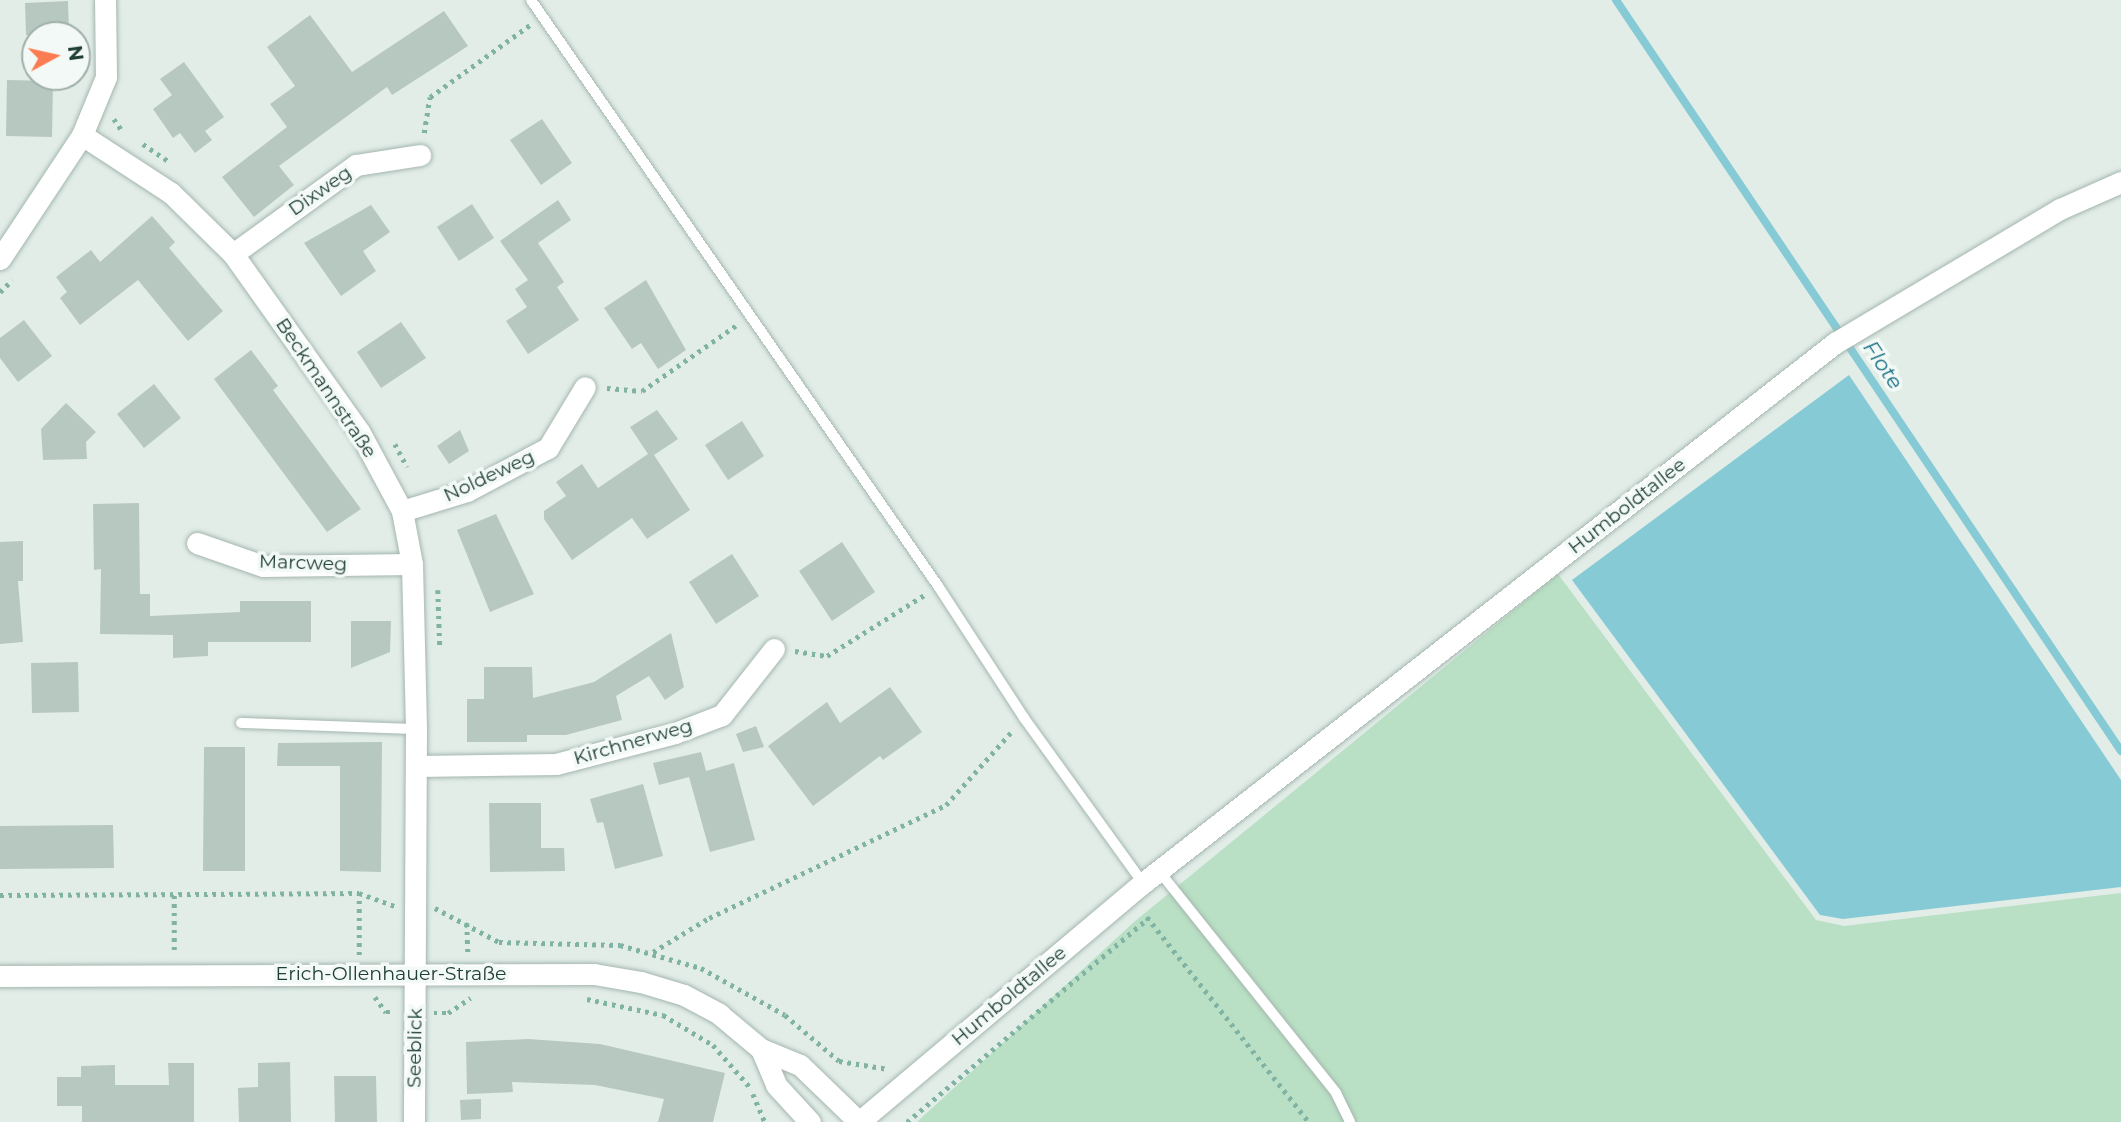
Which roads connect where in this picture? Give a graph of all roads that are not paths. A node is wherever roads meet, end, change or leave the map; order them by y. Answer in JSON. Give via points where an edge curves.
{"nodes":[{"id":1,"x":105,"y":0,"type":"edge"},
{"id":2,"x":531,"y":0,"type":"edge"},
{"id":3,"x":82,"y":135,"type":"junction"},
{"id":4,"x":420,"y":155,"type":"road end"},
{"id":5,"x":2121,"y":182,"type":"edge"},
{"id":6,"x":233,"y":254,"type":"junction"},
{"id":7,"x":0,"y":259,"type":"edge"},
{"id":8,"x":584,"y":387,"type":"road end"},
{"id":9,"x":402,"y":511,"type":"junction"},
{"id":10,"x":197,"y":544,"type":"dead end"},
{"id":11,"x":412,"y":564,"type":"junction"},
{"id":12,"x":774,"y":649,"type":"road end"},
{"id":13,"x":241,"y":723,"type":"dead end"},
{"id":14,"x":416,"y":729,"type":"junction"},
{"id":15,"x":417,"y":766,"type":"junction"},
{"id":16,"x":1151,"y":877,"type":"junction"},
{"id":17,"x":417,"y":974,"type":"junction"},
{"id":18,"x":0,"y":976,"type":"edge"},
{"id":19,"x":761,"y":1049,"type":"junction"},
{"id":20,"x":414,"y":1122,"type":"edge"},
{"id":21,"x":810,"y":1122,"type":"edge"},
{"id":22,"x":859,"y":1122,"type":"edge"},
{"id":23,"x":1350,"y":1122,"type":"edge"}],
"edges":[{"from":1,"to":3,"type":"street","via":[[106,77]]},
{"from":2,"to":16,"type":"lane","via":[[938,586],[1024,718]]},
{"from":3,"to":6,"type":"street","name":"Beckmannstraße","via":[[171,193]]},
{"from":3,"to":7,"type":"street"},
{"from":4,"to":6,"type":"street","name":"Dixweg","via":[[356,165]]},
{"from":5,"to":16,"type":"street","name":"Humboldtallee","via":[[2060,209],[1835,343]]},
{"from":6,"to":9,"type":"street","name":"Beckmannstraße","via":[[359,431]]},
{"from":8,"to":9,"type":"street","name":"Noldeweg","via":[[548,448],[467,491]]},
{"from":9,"to":11,"type":"street","name":"Beckmannstraße"},
{"from":10,"to":11,"type":"street","name":"Marcweg","via":[[262,566]]},
{"from":11,"to":14,"type":"street","name":"Beckmannstraße"},
{"from":12,"to":15,"type":"street","name":"Kirchnerweg","via":[[722,715],[675,733],[556,764]]},
{"from":13,"to":14,"type":"lane"},
{"from":14,"to":15,"type":"street","name":"Beckmannstraße"},
{"from":15,"to":17,"type":"street","name":"Beckmannstraße"},
{"from":16,"to":22,"type":"street","name":"Humboldtallee"},
{"from":16,"to":23,"type":"lane","via":[[1336,1093]]},
{"from":17,"to":18,"type":"street","name":"Erich-Ollenhauer-Straße"},
{"from":17,"to":19,"type":"street","name":"Erich-Ollenhauer-Straße","via":[[594,974],[641,982],[684,995],[719,1014]]},
{"from":17,"to":20,"type":"street","name":"Seeblick"},
{"from":19,"to":21,"type":"street","name":"Erich-Ollenhauer-Straße","via":[[776,1085]]},
{"from":19,"to":22,"type":"street","name":"Erich-Ollenhauer-Straße","via":[[800,1065]]}]}
